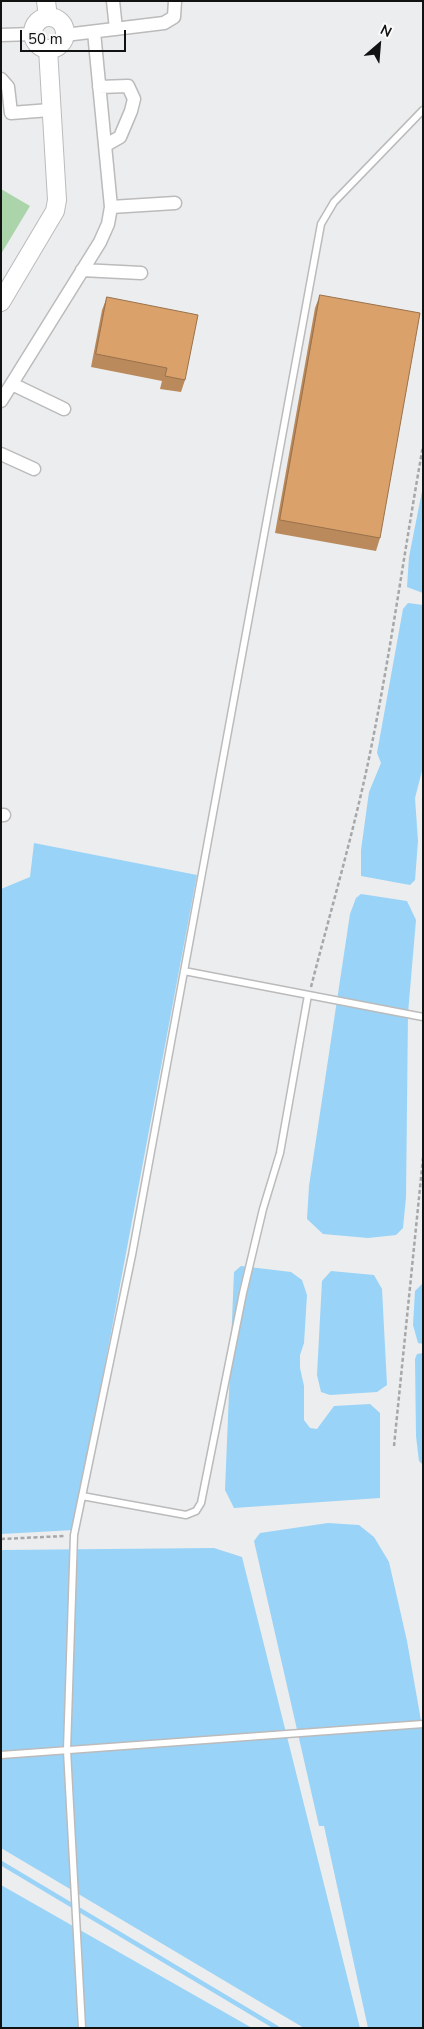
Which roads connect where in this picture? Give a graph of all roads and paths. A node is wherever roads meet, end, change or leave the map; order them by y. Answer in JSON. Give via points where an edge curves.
{"nodes":[{"id":1,"x":113,"y":1,"type":"edge"},
{"id":2,"x":175,"y":1,"type":"edge"},
{"id":3,"x":47,"y":9,"type":"edge"},
{"id":4,"x":116,"y":29,"type":"junction"},
{"id":5,"x":94,"y":32,"type":"junction"},
{"id":6,"x":34,"y":34,"type":"junction"},
{"id":7,"x":1,"y":35,"type":"edge"},
{"id":8,"x":65,"y":35,"type":"junction"},
{"id":9,"x":48,"y":49,"type":"junction"},
{"id":10,"x":1,"y":80,"type":"edge"},
{"id":11,"x":99,"y":87,"type":"junction"},
{"id":12,"x":50,"y":110,"type":"junction"},
{"id":13,"x":423,"y":110,"type":"edge"},
{"id":14,"x":106,"y":145,"type":"junction"},
{"id":15,"x":174,"y":203,"type":"dead end"},
{"id":16,"x":111,"y":207,"type":"junction"},
{"id":17,"x":82,"y":270,"type":"junction"},
{"id":18,"x":141,"y":274,"type":"dead end"},
{"id":19,"x":1,"y":302,"type":"edge"},
{"id":20,"x":12,"y":384,"type":"junction"},
{"id":21,"x":1,"y":401,"type":"edge"},
{"id":22,"x":64,"y":408,"type":"dead end"},
{"id":23,"x":423,"y":446,"type":"edge"},
{"id":24,"x":1,"y":454,"type":"edge"},
{"id":25,"x":34,"y":469,"type":"dead end"},
{"id":26,"x":184,"y":971,"type":"junction"},
{"id":27,"x":308,"y":996,"type":"junction"},
{"id":28,"x":423,"y":1016,"type":"edge"},
{"id":29,"x":423,"y":1158,"type":"edge"},
{"id":30,"x":394,"y":1446,"type":"dead end"},
{"id":31,"x":82,"y":1496,"type":"junction"},
{"id":32,"x":74,"y":1535,"type":"junction"},
{"id":33,"x":1,"y":1540,"type":"edge"},
{"id":34,"x":423,"y":1724,"type":"edge"},
{"id":35,"x":67,"y":1750,"type":"junction"},
{"id":36,"x":1,"y":1755,"type":"edge"},
{"id":37,"x":82,"y":2028,"type":"edge"}],
"edges":[{"from":1,"to":4,"type":"street"},
{"from":2,"to":4,"type":"street","via":[[174,17],[164,23]]},
{"from":3,"to":6,"type":"street"},
{"from":3,"to":8,"type":"street","via":[[61,22]]},
{"from":4,"to":5,"type":"street"},
{"from":5,"to":8,"type":"street"},
{"from":5,"to":11,"type":"street"},
{"from":6,"to":7,"type":"street"},
{"from":6,"to":9,"type":"street","via":[[38,44]]},
{"from":8,"to":9,"type":"street","via":[[57,46]]},
{"from":9,"to":12,"type":"street"},
{"from":10,"to":12,"type":"street","via":[[9,92],[11,113]]},
{"from":11,"to":14,"type":"street"},
{"from":11,"to":14,"type":"street","via":[[128,86],[134,99],[120,137]]},
{"from":12,"to":19,"type":"street","via":[[57,200],[55,211]]},
{"from":13,"to":26,"type":"lane","via":[[334,202],[321,224]]},
{"from":14,"to":16,"type":"street"},
{"from":15,"to":16,"type":"street"},
{"from":16,"to":17,"type":"street","via":[[108,224]]},
{"from":17,"to":18,"type":"street"},
{"from":17,"to":20,"type":"street"},
{"from":20,"to":21,"type":"street"},
{"from":20,"to":22,"type":"street"},
{"from":23,"to":27,"type":"path","via":[[400,596],[368,765]]},
{"from":24,"to":25,"type":"street"},
{"from":26,"to":27,"type":"lane"},
{"from":26,"to":31,"type":"lane","via":[[132,1255]]},
{"from":27,"to":28,"type":"lane"},
{"from":27,"to":31,"type":"lane","via":[[280,1153],[262,1209],[243,1293],[201,1504],[196,1511],[186,1515]]},
{"from":29,"to":30,"type":"path"},
{"from":31,"to":32,"type":"lane"},
{"from":32,"to":33,"type":"path"},
{"from":32,"to":35,"type":"lane"},
{"from":34,"to":35,"type":"lane"},
{"from":35,"to":36,"type":"lane"},
{"from":35,"to":37,"type":"lane"}]}
